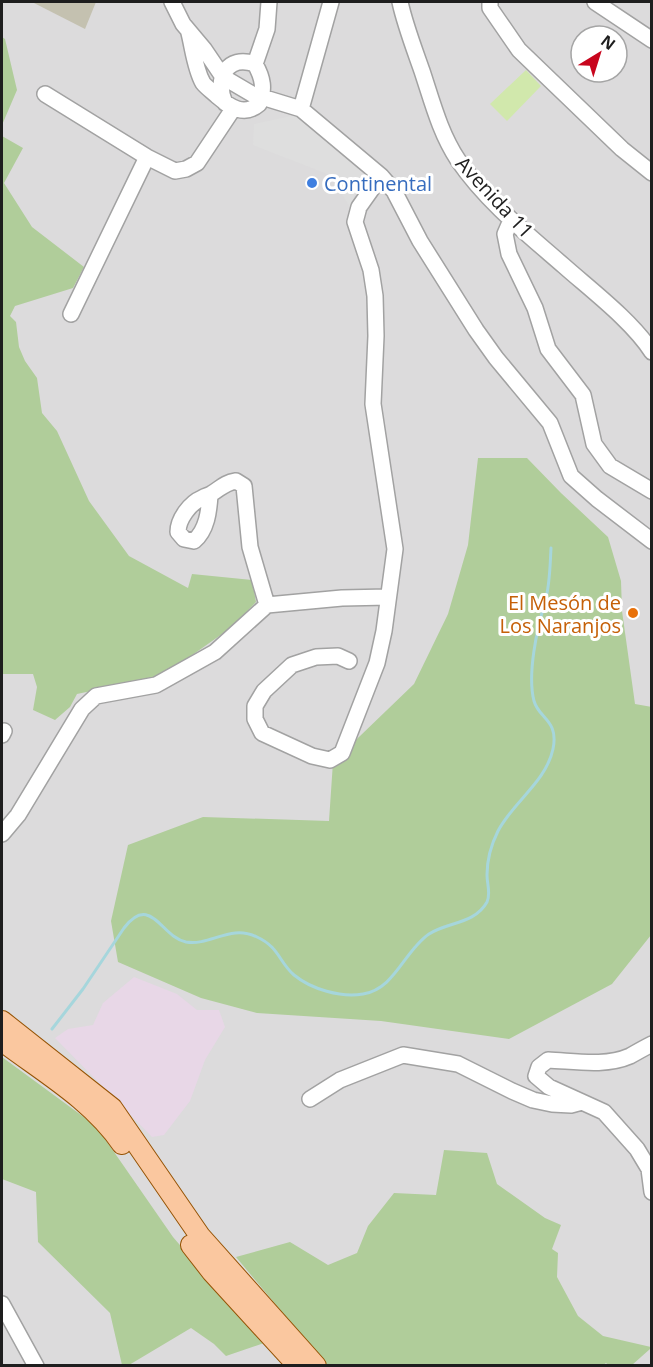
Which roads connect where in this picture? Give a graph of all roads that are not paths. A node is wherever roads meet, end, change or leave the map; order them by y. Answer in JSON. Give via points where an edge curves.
{"nodes":[{"id":1,"x":172,"y":2,"type":"edge"},
{"id":2,"x":269,"y":2,"type":"edge"},
{"id":3,"x":331,"y":2,"type":"edge"},
{"id":4,"x":400,"y":2,"type":"edge"},
{"id":5,"x":490,"y":2,"type":"edge"},
{"id":6,"x":595,"y":2,"type":"edge"},
{"id":7,"x":189,"y":33,"type":"junction"},
{"id":8,"x":651,"y":40,"type":"edge"},
{"id":9,"x":255,"y":64,"type":"junction"},
{"id":10,"x":223,"y":77,"type":"junction"},
{"id":11,"x":45,"y":94,"type":"dead end"},
{"id":12,"x":262,"y":96,"type":"junction"},
{"id":13,"x":229,"y":106,"type":"junction"},
{"id":14,"x":301,"y":109,"type":"junction"},
{"id":15,"x":147,"y":157,"type":"junction"},
{"id":16,"x":651,"y":173,"type":"edge"},
{"id":17,"x":381,"y":176,"type":"junction"},
{"id":18,"x":511,"y":220,"type":"junction"},
{"id":19,"x":71,"y":314,"type":"dead end"},
{"id":20,"x":651,"y":352,"type":"edge"},
{"id":21,"x":651,"y":491,"type":"edge"},
{"id":22,"x":210,"y":495,"type":"dead end"},
{"id":23,"x":651,"y":541,"type":"edge"},
{"id":24,"x":388,"y":597,"type":"junction"},
{"id":25,"x":267,"y":605,"type":"junction"},
{"id":26,"x":349,"y":661,"type":"dead end"},
{"id":27,"x":2,"y":834,"type":"edge"},
{"id":28,"x":2,"y":1021,"type":"edge"},
{"id":29,"x":2,"y":1041,"type":"edge"},
{"id":30,"x":651,"y":1044,"type":"edge"},
{"id":31,"x":310,"y":1099,"type":"dead end"},
{"id":32,"x":582,"y":1102,"type":"junction"},
{"id":33,"x":651,"y":1192,"type":"edge"},
{"id":34,"x":2,"y":1304,"type":"edge"},
{"id":35,"x":36,"y":1365,"type":"edge"},
{"id":36,"x":298,"y":1365,"type":"edge"},
{"id":37,"x":316,"y":1365,"type":"edge"}],
"edges":[{"from":1,"to":7,"type":"street"},
{"from":2,"to":9,"type":"street","via":[[267,29]]},
{"from":3,"to":14,"type":"street"},
{"from":4,"to":18,"type":"street","name":"Avenida 11","via":[[432,103],[450,145],[471,178]]},
{"from":5,"to":16,"type":"street","via":[[490,8],[519,50]]},
{"from":6,"to":8,"type":"street"},
{"from":7,"to":10,"type":"street"},
{"from":7,"to":13,"type":"street","via":[[204,85]]},
{"from":9,"to":10,"type":"street","via":[[234,62]]},
{"from":9,"to":12,"type":"street","via":[[264,86]]},
{"from":10,"to":12,"type":"street"},
{"from":10,"to":13,"type":"street","via":[[221,94]]},
{"from":11,"to":15,"type":"street"},
{"from":12,"to":13,"type":"street","via":[[255,108],[238,111]]},
{"from":12,"to":14,"type":"street"},
{"from":13,"to":15,"type":"street","via":[[197,163],[175,171]]},
{"from":14,"to":17,"type":"street"},
{"from":15,"to":19,"type":"street"},
{"from":17,"to":23,"type":"street","via":[[402,204],[407,219],[476,330],[550,423],[571,476]]},
{"from":17,"to":24,"type":"street","via":[[358,207],[355,222],[375,296],[373,404],[395,549]]},
{"from":18,"to":20,"type":"street","name":"Avenida 11","via":[[619,314]]},
{"from":18,"to":21,"type":"street","via":[[505,234],[509,254],[535,308],[548,349],[583,395],[594,444],[610,466]]},
{"from":22,"to":25,"type":"street","via":[[224,483],[236,481],[244,486],[250,547]]},
{"from":24,"to":25,"type":"street"},
{"from":24,"to":26,"type":"street","via":[[377,663],[342,753],[330,759],[312,756],[262,733],[255,719],[255,706],[264,691],[292,665],[316,657],[338,656]]},
{"from":25,"to":27,"type":"street","via":[[215,652],[156,685],[96,696],[82,709],[18,815]]},
{"from":28,"to":37,"type":"main road","via":[[112,1108],[200,1236]]},
{"from":29,"to":36,"type":"main road","via":[[103,1119],[212,1272]]},
{"from":30,"to":32,"type":"street","via":[[628,1057],[595,1062],[548,1060],[539,1067],[536,1076],[542,1083]]},
{"from":31,"to":32,"type":"street","via":[[340,1080],[403,1054],[458,1064],[533,1100],[571,1105]]},
{"from":32,"to":33,"type":"street","via":[[604,1112],[637,1149],[649,1169]]},
{"from":34,"to":35,"type":"street"}]}
